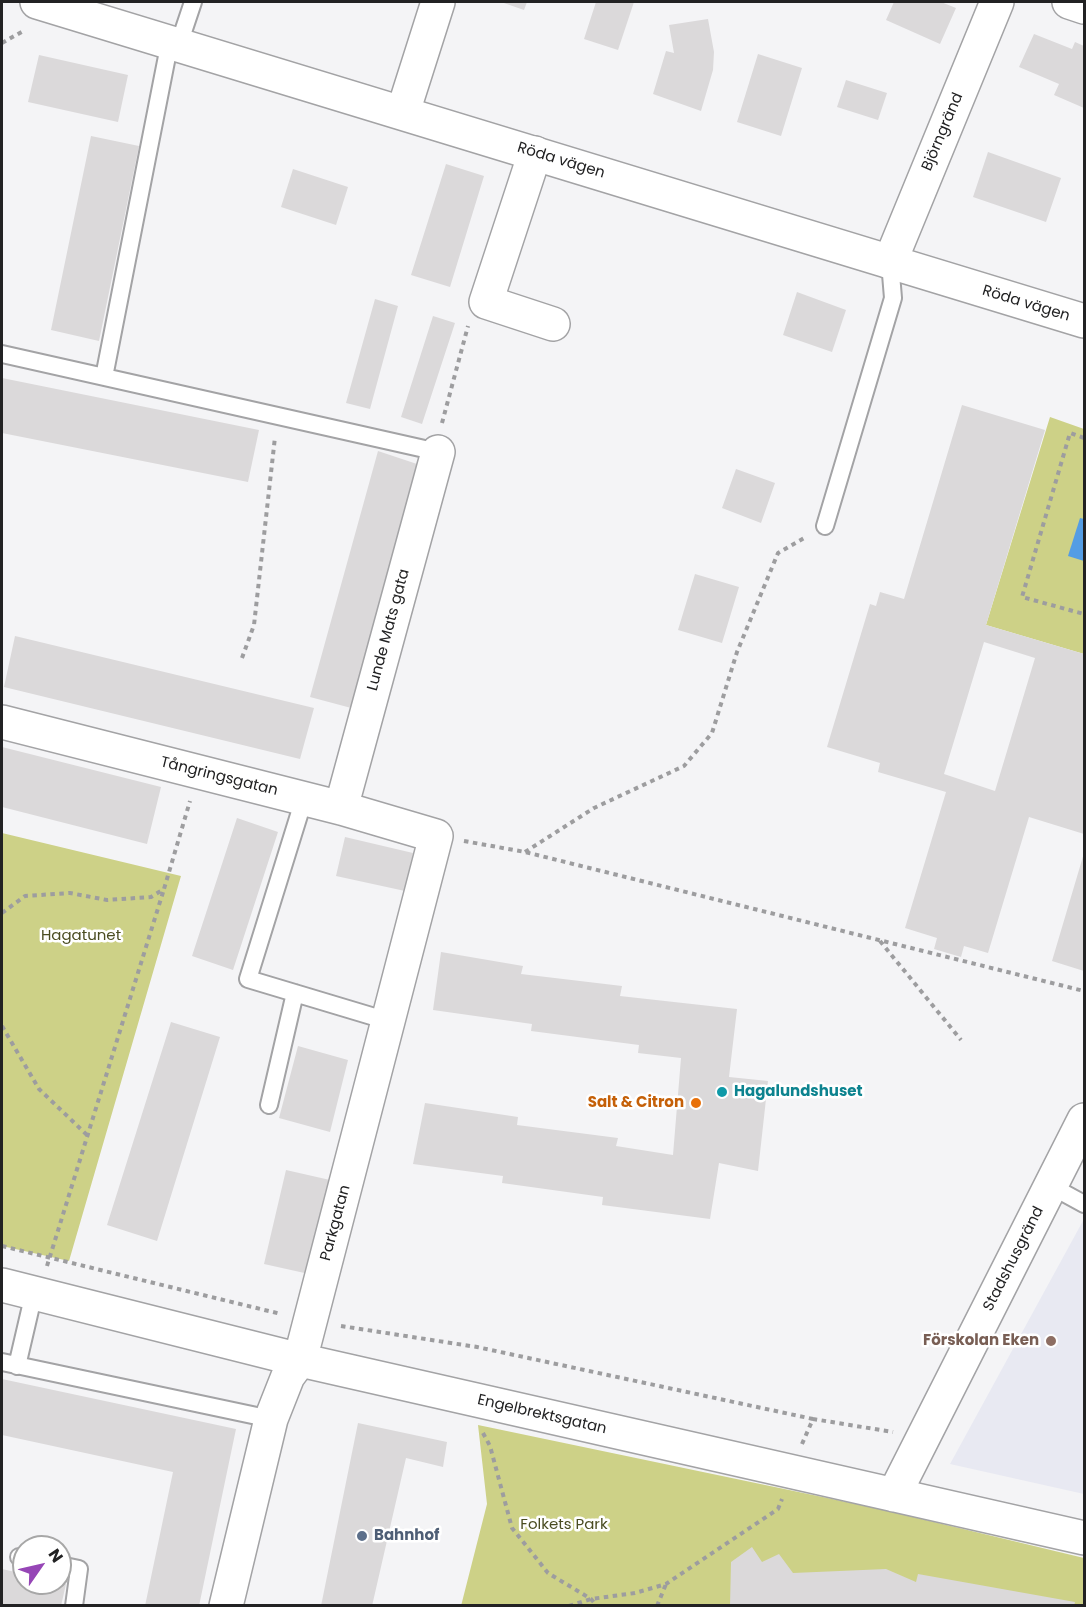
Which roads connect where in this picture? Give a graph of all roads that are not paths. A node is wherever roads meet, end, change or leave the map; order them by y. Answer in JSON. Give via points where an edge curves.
{"nodes":[{"id":1,"x":37,"y":2,"type":"edge"},
{"id":2,"x":193,"y":2,"type":"edge"},
{"id":3,"x":438,"y":2,"type":"edge"},
{"id":4,"x":997,"y":2,"type":"edge"},
{"id":5,"x":1069,"y":2,"type":"edge"},
{"id":6,"x":1084,"y":7,"type":"edge"},
{"id":7,"x":174,"y":42,"type":"junction"},
{"id":8,"x":403,"y":112,"type":"junction"},
{"id":9,"x":535,"y":153,"type":"junction"},
{"id":10,"x":890,"y":262,"type":"junction"},
{"id":11,"x":1084,"y":321,"type":"edge"},
{"id":12,"x":553,"y":324,"type":"dead end"},
{"id":13,"x":2,"y":354,"type":"edge"},
{"id":14,"x":104,"y":377,"type":"junction"},
{"id":15,"x":438,"y":452,"type":"joint"},
{"id":16,"x":825,"y":526,"type":"road end"},
{"id":17,"x":2,"y":722,"type":"edge"},
{"id":18,"x":304,"y":799,"type":"junction"},
{"id":19,"x":341,"y":808,"type":"junction"},
{"id":20,"x":436,"y":836,"type":"joint"},
{"id":21,"x":296,"y":993,"type":"junction"},
{"id":22,"x":388,"y":1021,"type":"junction"},
{"id":23,"x":269,"y":1105,"type":"dead end"},
{"id":24,"x":1084,"y":1120,"type":"edge"},
{"id":25,"x":1051,"y":1186,"type":"junction"},
{"id":26,"x":1084,"y":1204,"type":"edge"},
{"id":27,"x":2,"y":1285,"type":"edge"},
{"id":28,"x":34,"y":1293,"type":"junction"},
{"id":29,"x":300,"y":1360,"type":"junction"},
{"id":30,"x":9,"y":1364,"type":"edge"},
{"id":31,"x":271,"y":1419,"type":"junction"},
{"id":32,"x":894,"y":1495,"type":"junction"},
{"id":33,"x":1084,"y":1538,"type":"edge"},
{"id":34,"x":72,"y":1567,"type":"edge"},
{"id":35,"x":74,"y":1605,"type":"edge"},
{"id":36,"x":226,"y":1605,"type":"edge"}],
"edges":[{"from":1,"to":7,"type":"street","name":"Röda vägen"},
{"from":2,"to":7,"type":"lane"},
{"from":3,"to":8,"type":"street"},
{"from":4,"to":10,"type":"street","name":"Björngränd"},
{"from":5,"to":6,"type":"street"},
{"from":7,"to":8,"type":"street","name":"Röda vägen"},
{"from":7,"to":14,"type":"lane"},
{"from":8,"to":9,"type":"street","name":"Röda vägen"},
{"from":9,"to":10,"type":"street","name":"Röda vägen"},
{"from":9,"to":12,"type":"street","via":[[486,302]]},
{"from":10,"to":11,"type":"street","name":"Röda vägen"},
{"from":10,"to":16,"type":"lane","via":[[893,297]]},
{"from":13,"to":14,"type":"lane"},
{"from":14,"to":15,"type":"lane"},
{"from":15,"to":19,"type":"street","name":"Lunde Mats gata"},
{"from":17,"to":18,"type":"street","name":"Tångringsgatan"},
{"from":18,"to":19,"type":"street","name":"Tångringsgatan"},
{"from":18,"to":21,"type":"lane","via":[[248,979]]},
{"from":19,"to":20,"type":"street","name":"Tångringsgatan"},
{"from":20,"to":22,"type":"street","name":"Parkgatan"},
{"from":21,"to":22,"type":"lane"},
{"from":21,"to":23,"type":"lane"},
{"from":22,"to":29,"type":"street","name":"Parkgatan"},
{"from":24,"to":25,"type":"street","name":"Stadshusgränd"},
{"from":25,"to":26,"type":"lane"},
{"from":25,"to":32,"type":"street","name":"Stadshusgränd"},
{"from":27,"to":28,"type":"street","name":"Engelbrektsgatan"},
{"from":28,"to":29,"type":"street","name":"Engelbrektsgatan"},
{"from":28,"to":30,"type":"lane"},
{"from":29,"to":31,"type":"street","name":"Parkgatan","via":[[288,1376]]},
{"from":29,"to":32,"type":"street","name":"Engelbrektsgatan"},
{"from":30,"to":31,"type":"lane"},
{"from":31,"to":36,"type":"street","name":"Parkgatan"},
{"from":32,"to":33,"type":"street","name":"Engelbrektsgatan"},
{"from":34,"to":35,"type":"lane","via":[[80,1569]]}]}
